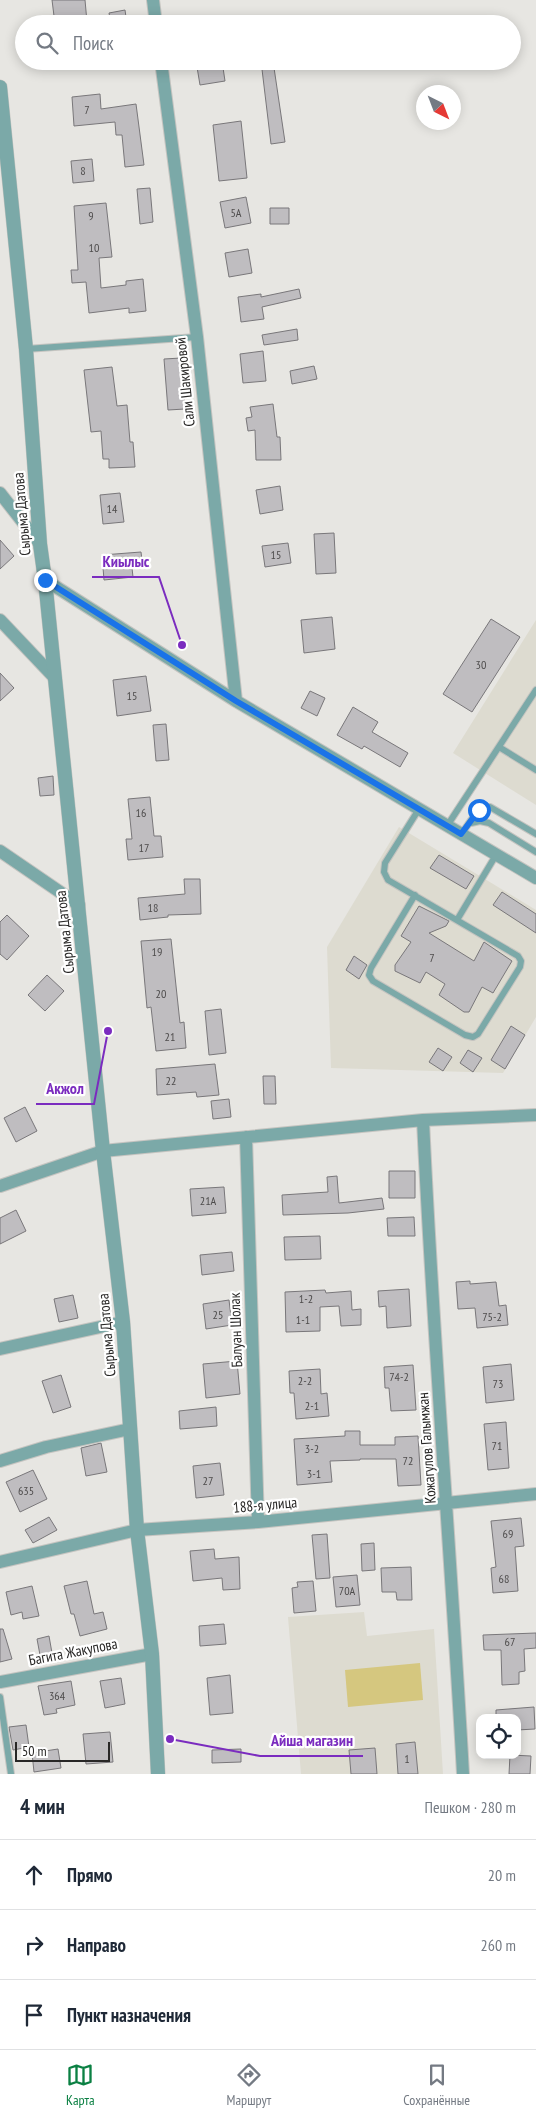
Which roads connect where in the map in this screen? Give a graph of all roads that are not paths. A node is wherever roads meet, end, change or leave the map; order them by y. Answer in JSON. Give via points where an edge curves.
{"nodes":[{"id":1,"x":153,"y":0,"type":"edge"},
{"id":2,"x":155,"y":15,"type":"edge"},
{"id":3,"x":162,"y":70,"type":"edge"},
{"id":4,"x":0,"y":87,"type":"edge"},
{"id":5,"x":197,"y":337,"type":"junction"},
{"id":6,"x":26,"y":349,"type":"junction"},
{"id":7,"x":0,"y":494,"type":"edge"},
{"id":8,"x":40,"y":544,"type":"junction"},
{"id":9,"x":45,"y":580,"type":"junction"},
{"id":10,"x":0,"y":620,"type":"edge"},
{"id":11,"x":54,"y":677,"type":"junction"},
{"id":12,"x":536,"y":690,"type":"edge"},
{"id":13,"x":236,"y":701,"type":"junction"},
{"id":14,"x":499,"y":747,"type":"junction"},
{"id":15,"x":536,"y":770,"type":"edge"},
{"id":16,"x":418,"y":809,"type":"junction"},
{"id":17,"x":471,"y":823,"type":"junction"},
{"id":18,"x":447,"y":826,"type":"junction"},
{"id":19,"x":461,"y":834,"type":"junction"},
{"id":20,"x":536,"y":834,"type":"edge"},
{"id":21,"x":0,"y":851,"type":"edge"},
{"id":22,"x":536,"y":852,"type":"edge"},
{"id":23,"x":496,"y":855,"type":"junction"},
{"id":24,"x":536,"y":878,"type":"edge"},
{"id":25,"x":415,"y":895,"type":"junction"},
{"id":26,"x":79,"y":905,"type":"junction"},
{"id":27,"x":457,"y":920,"type":"junction"},
{"id":28,"x":536,"y":1115,"type":"edge"},
{"id":29,"x":423,"y":1120,"type":"junction"},
{"id":30,"x":246,"y":1137,"type":"junction"},
{"id":31,"x":103,"y":1151,"type":"junction"},
{"id":32,"x":1,"y":1183,"type":"edge"},
{"id":33,"x":123,"y":1322,"type":"junction"},
{"id":34,"x":0,"y":1349,"type":"edge"},
{"id":35,"x":130,"y":1429,"type":"junction"},
{"id":36,"x":0,"y":1461,"type":"edge"},
{"id":37,"x":536,"y":1494,"type":"edge"},
{"id":38,"x":448,"y":1504,"type":"junction"},
{"id":39,"x":258,"y":1522,"type":"junction"},
{"id":40,"x":137,"y":1530,"type":"junction"},
{"id":41,"x":0,"y":1562,"type":"edge"},
{"id":42,"x":152,"y":1654,"type":"junction"},
{"id":43,"x":0,"y":1682,"type":"edge"},
{"id":44,"x":0,"y":1698,"type":"edge"},
{"id":45,"x":11,"y":1774,"type":"edge"},
{"id":46,"x":158,"y":1774,"type":"edge"},
{"id":47,"x":464,"y":1774,"type":"edge"}],
"edges":[{"from":1,"to":2,"type":"street"},
{"from":3,"to":5,"type":"street","name":"Сали Шакировой"},
{"from":4,"to":6,"type":"street","name":"Сырыма Датова"},
{"from":5,"to":6,"type":"lane"},
{"from":5,"to":13,"type":"street","name":"Сали Шакировой"},
{"from":6,"to":8,"type":"street","name":"Сырыма Датова"},
{"from":7,"to":8,"type":"street"},
{"from":8,"to":9,"type":"street","name":"Сырыма Датова"},
{"from":9,"to":11,"type":"street","name":"Сырыма Датова"},
{"from":9,"to":13,"type":"street"},
{"from":10,"to":11,"type":"street"},
{"from":11,"to":26,"type":"street","name":"Сырыма Датова"},
{"from":12,"to":14,"type":"lane"},
{"from":13,"to":16,"type":"street"},
{"from":14,"to":15,"type":"lane"},
{"from":14,"to":18,"type":"lane"},
{"from":16,"to":18,"type":"street"},
{"from":16,"to":25,"type":"lane","via":[[385,863],[384,872],[388,880]]},
{"from":17,"to":19,"type":"lane"},
{"from":17,"to":20,"type":"lane","via":[[479,810],[490,807]]},
{"from":17,"to":22,"type":"lane","via":[[489,822]]},
{"from":18,"to":19,"type":"street"},
{"from":19,"to":23,"type":"street"},
{"from":21,"to":26,"type":"street"},
{"from":23,"to":24,"type":"street"},
{"from":23,"to":27,"type":"lane"},
{"from":25,"to":27,"type":"lane"},
{"from":25,"to":27,"type":"lane","via":[[369,975],[373,981],[465,1036],[473,1037],[520,967],[521,960]]},
{"from":26,"to":31,"type":"street","name":"Сырыма Датова"},
{"from":28,"to":29,"type":"street"},
{"from":29,"to":30,"type":"street"},
{"from":29,"to":38,"type":"street","name":"Кожагулов Галымжан","via":[[431,1293]]},
{"from":30,"to":31,"type":"street"},
{"from":30,"to":39,"type":"street","name":"Балуан Шолак"},
{"from":31,"to":32,"type":"street"},
{"from":31,"to":33,"type":"street","name":"Сырыма Датова"},
{"from":33,"to":34,"type":"street"},
{"from":33,"to":35,"type":"street","name":"Сырыма Датова"},
{"from":35,"to":36,"type":"street","via":[[46,1447]]},
{"from":35,"to":40,"type":"street","name":"Сырыма Датова"},
{"from":37,"to":38,"type":"street","name":"188-я улица"},
{"from":38,"to":39,"type":"street","name":"188-я улица"},
{"from":38,"to":47,"type":"street","name":"Кожагулов Галымжан"},
{"from":39,"to":40,"type":"street","name":"188-я улица"},
{"from":40,"to":41,"type":"street","name":"188-я улица"},
{"from":40,"to":42,"type":"street","name":"Сырыма Датова"},
{"from":42,"to":43,"type":"street","name":"Багита Жакупова"},
{"from":42,"to":46,"type":"street","name":"Сырыма Датова"},
{"from":44,"to":45,"type":"lane"}]}
